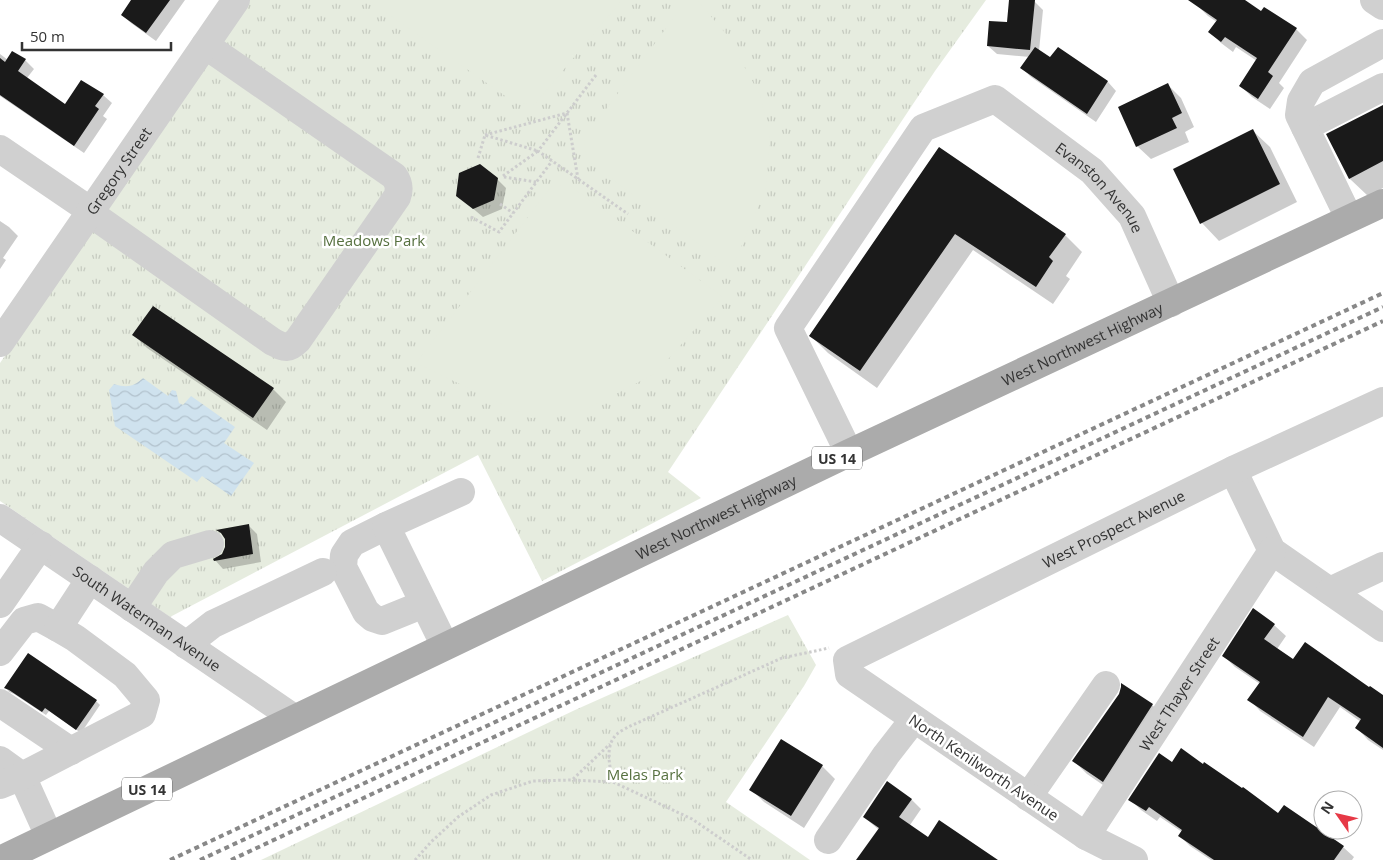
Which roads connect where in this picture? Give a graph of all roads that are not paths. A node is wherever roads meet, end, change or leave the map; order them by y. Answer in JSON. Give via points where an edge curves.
{"nodes":[{"id":1,"x":236,"y":0,"type":"edge"},
{"id":2,"x":1374,"y":0,"type":"edge"},
{"id":3,"x":1383,"y":6,"type":"edge"},
{"id":4,"x":1383,"y":44,"type":"edge"},
{"id":5,"x":205,"y":46,"type":"junction"},
{"id":6,"x":1383,"y":87,"type":"edge"},
{"id":7,"x":1304,"y":127,"type":"junction"},
{"id":8,"x":0,"y":149,"type":"edge"},
{"id":9,"x":1383,"y":203,"type":"edge"},
{"id":10,"x":90,"y":212,"type":"junction"},
{"id":11,"x":1349,"y":218,"type":"junction"},
{"id":12,"x":1171,"y":302,"type":"junction"},
{"id":13,"x":0,"y":343,"type":"edge"},
{"id":14,"x":1383,"y":401,"type":"edge"},
{"id":15,"x":849,"y":453,"type":"junction"},
{"id":16,"x":1233,"y":470,"type":"junction"},
{"id":17,"x":461,"y":492,"type":"dead end"},
{"id":18,"x":0,"y":518,"type":"edge"},
{"id":19,"x":386,"y":526,"type":"junction"},
{"id":20,"x":210,"y":544,"type":"dead end"},
{"id":21,"x":41,"y":545,"type":"junction"},
{"id":22,"x":1272,"y":551,"type":"junction"},
{"id":23,"x":1383,"y":566,"type":"edge"},
{"id":24,"x":323,"y":572,"type":"dead end"},
{"id":25,"x":90,"y":579,"type":"junction"},
{"id":26,"x":1330,"y":591,"type":"junction"},
{"id":27,"x":0,"y":604,"type":"edge"},
{"id":28,"x":424,"y":604,"type":"junction"},
{"id":29,"x":132,"y":608,"type":"junction"},
{"id":30,"x":58,"y":628,"type":"junction"},
{"id":31,"x":1383,"y":628,"type":"edge"},
{"id":32,"x":186,"y":645,"type":"junction"},
{"id":33,"x":445,"y":646,"type":"junction"},
{"id":34,"x":0,"y":652,"type":"edge"},
{"id":35,"x":847,"y":660,"type":"joint"},
{"id":36,"x":1106,"y":685,"type":"dead end"},
{"id":37,"x":0,"y":704,"type":"edge"},
{"id":38,"x":294,"y":718,"type":"junction"},
{"id":39,"x":914,"y":719,"type":"junction"},
{"id":40,"x":71,"y":751,"type":"junction"},
{"id":41,"x":0,"y":760,"type":"edge"},
{"id":42,"x":11,"y":781,"type":"edge"},
{"id":43,"x":1028,"y":797,"type":"junction"},
{"id":44,"x":49,"y":836,"type":"junction"},
{"id":45,"x":1086,"y":836,"type":"junction"},
{"id":46,"x":828,"y":840,"type":"dead end"},
{"id":47,"x":0,"y":860,"type":"edge"},
{"id":48,"x":1134,"y":860,"type":"edge"}],
"edges":[{"from":1,"to":5,"type":"street","name":"Gregory Street"},
{"from":2,"to":3,"type":"street"},
{"from":4,"to":7,"type":"street","via":[[1312,82],[1301,101],[1299,114]]},
{"from":5,"to":10,"type":"street","name":"Gregory Street"},
{"from":5,"to":10,"type":"street","via":[[394,176],[398,182],[397,197],[298,340],[286,348],[273,342]]},
{"from":6,"to":7,"type":"street"},
{"from":7,"to":11,"type":"street"},
{"from":8,"to":10,"type":"street"},
{"from":9,"to":11,"type":"main road","name":"West Northwest Highway","number":"US 14"},
{"from":10,"to":13,"type":"street","name":"Gregory Street"},
{"from":11,"to":12,"type":"main road","name":"West Northwest Highway","number":"US 14"},
{"from":12,"to":15,"type":"main road","name":"West Northwest Highway","number":"US 14"},
{"from":12,"to":15,"type":"street","name":"Evanston Avenue","via":[[1132,216],[1092,171],[995,99],[923,128],[788,328]]},
{"from":14,"to":16,"type":"street","name":"West Prospect Avenue"},
{"from":15,"to":33,"type":"main road","name":"West Northwest Highway","number":"US 14"},
{"from":16,"to":22,"type":"street"},
{"from":16,"to":35,"type":"street","name":"West Prospect Avenue"},
{"from":17,"to":19,"type":"street"},
{"from":18,"to":21,"type":"street","name":"South Waterman Avenue"},
{"from":19,"to":28,"type":"street"},
{"from":19,"to":28,"type":"street","via":[[352,543],[344,555],[343,567],[366,612],[373,618],[382,621]]},
{"from":20,"to":29,"type":"street","via":[[173,555],[156,572]]},
{"from":21,"to":25,"type":"street","name":"South Waterman Avenue"},
{"from":21,"to":27,"type":"street"},
{"from":22,"to":26,"type":"street"},
{"from":22,"to":45,"type":"street","name":"West Thayer Street"},
{"from":23,"to":26,"type":"street"},
{"from":24,"to":32,"type":"street","via":[[213,624]]},
{"from":25,"to":29,"type":"street","name":"South Waterman Avenue"},
{"from":25,"to":30,"type":"street"},
{"from":26,"to":31,"type":"street"},
{"from":28,"to":33,"type":"street"},
{"from":29,"to":32,"type":"street","name":"South Waterman Avenue"},
{"from":30,"to":34,"type":"street","via":[[38,617],[24,621]]},
{"from":30,"to":40,"type":"street","via":[[125,675],[146,700],[142,714]]},
{"from":32,"to":38,"type":"street","name":"South Waterman Avenue"},
{"from":33,"to":38,"type":"main road","name":"West Northwest Highway","number":"US 14"},
{"from":35,"to":39,"type":"street","name":"North Kenilworth Avenue","via":[[849,674]]},
{"from":36,"to":43,"type":"street"},
{"from":37,"to":40,"type":"street"},
{"from":38,"to":44,"type":"main road","number":"US 14"},
{"from":39,"to":43,"type":"street","name":"North Kenilworth Avenue"},
{"from":39,"to":46,"type":"street"},
{"from":40,"to":42,"type":"street"},
{"from":41,"to":42,"type":"street"},
{"from":42,"to":44,"type":"street"},
{"from":43,"to":45,"type":"street","name":"North Kenilworth Avenue"},
{"from":44,"to":47,"type":"main road","number":"US 14"},
{"from":45,"to":48,"type":"street","name":"North Kenilworth Avenue"}]}
